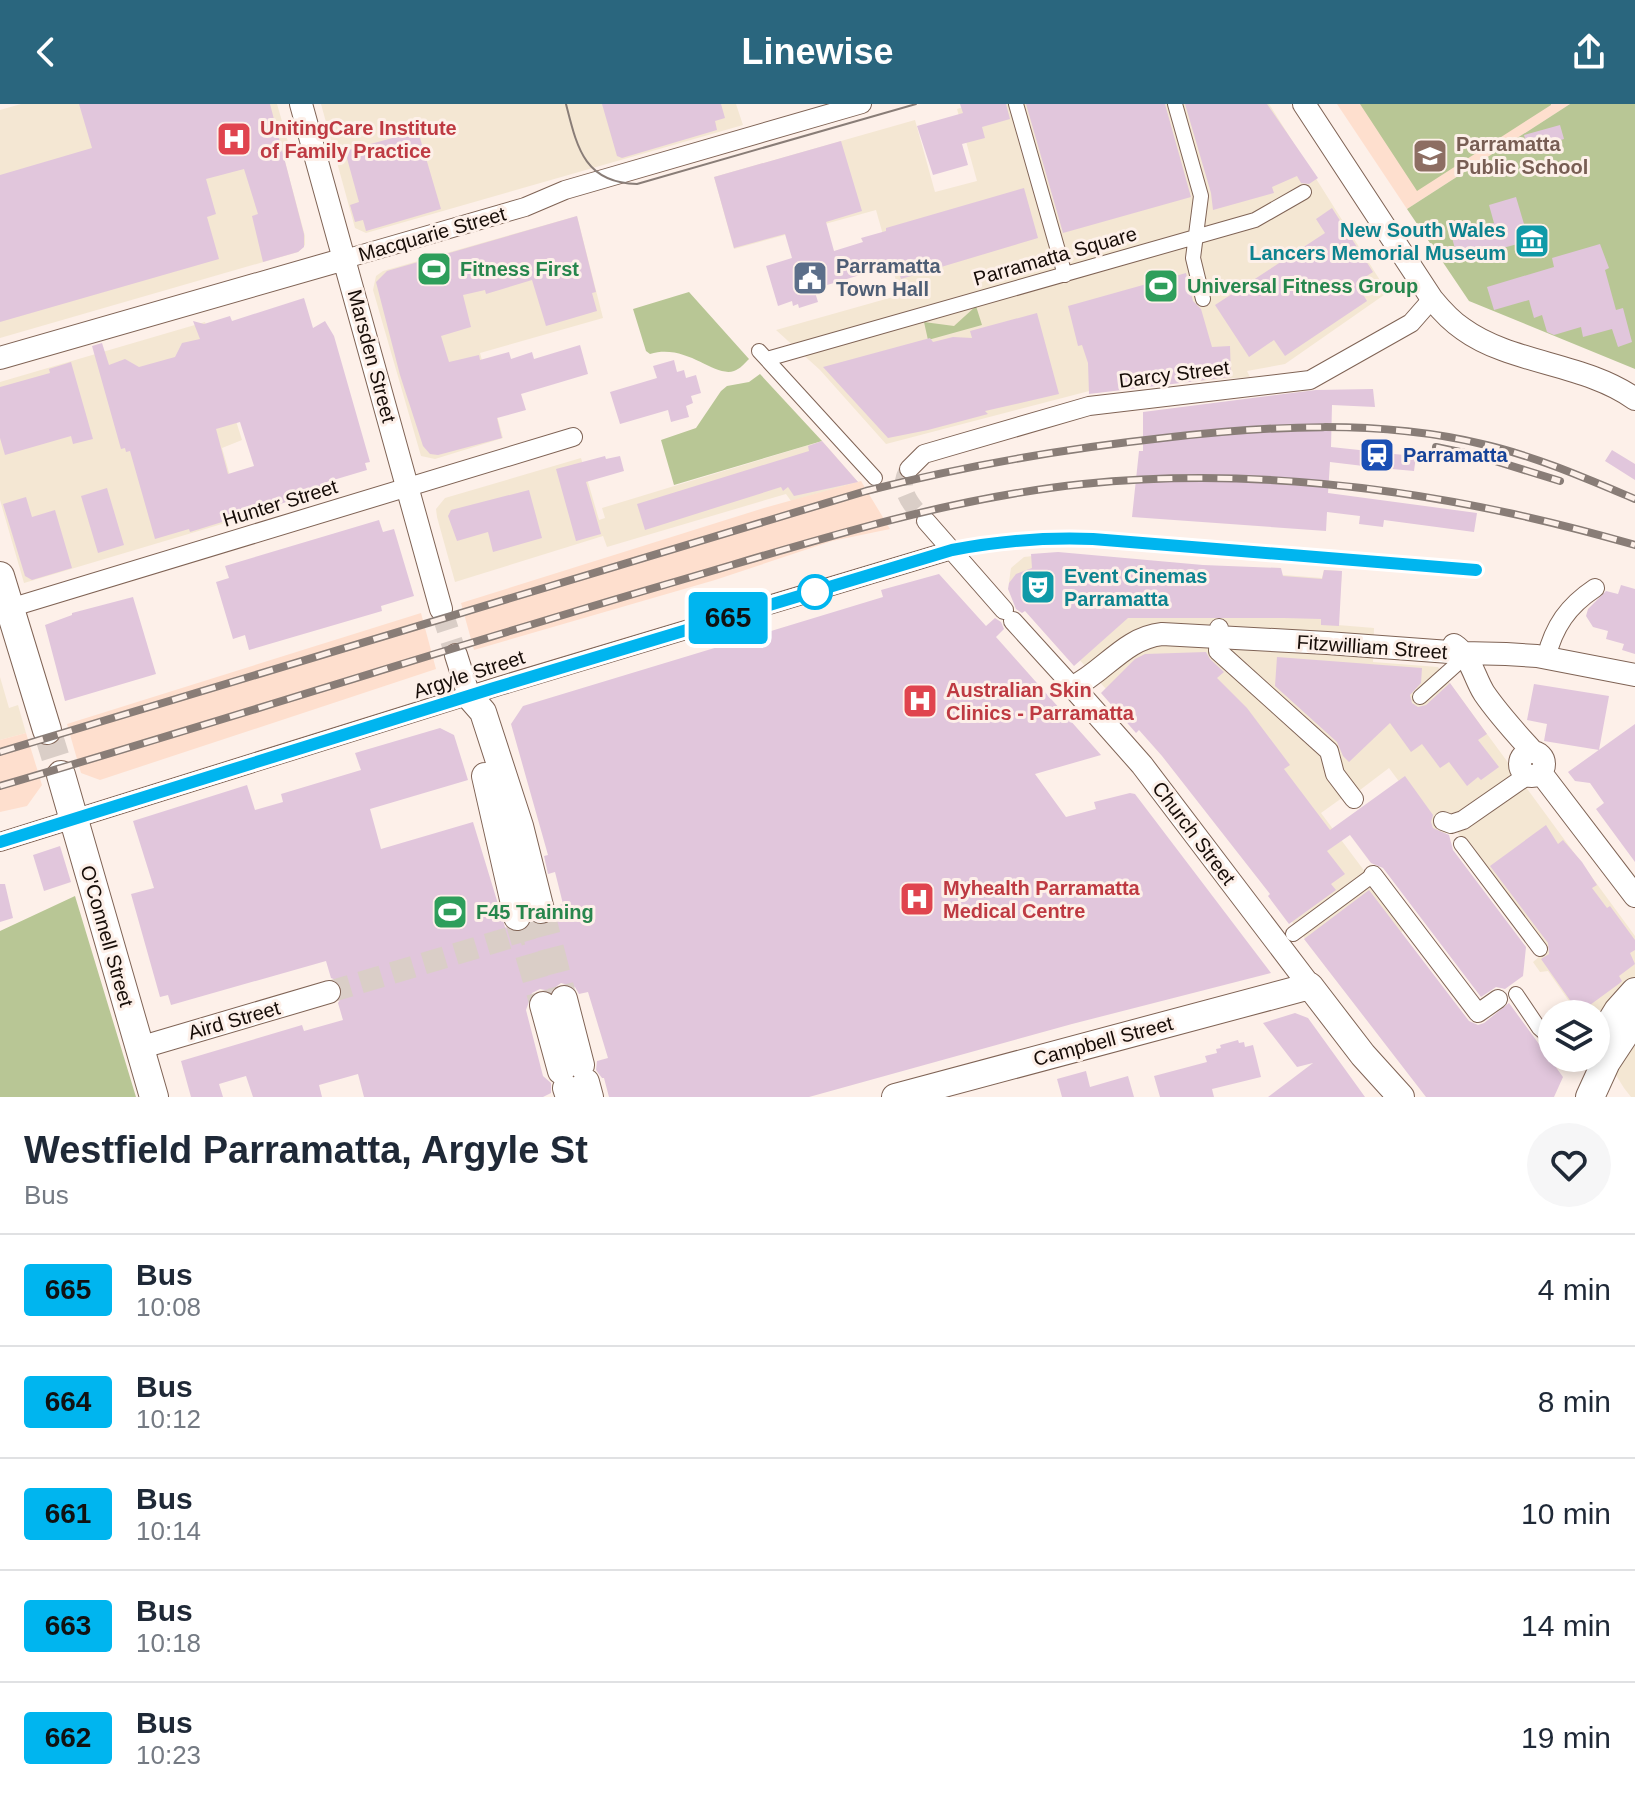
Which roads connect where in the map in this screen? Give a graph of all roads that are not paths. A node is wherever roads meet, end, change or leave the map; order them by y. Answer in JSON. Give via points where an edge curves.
{"nodes":[{"id":1,"x":301,"y":104,"type":"edge"},
{"id":2,"x":862,"y":104,"type":"edge"},
{"id":3,"x":1016,"y":104,"type":"edge"},
{"id":4,"x":1175,"y":104,"type":"edge"},
{"id":5,"x":1304,"y":104,"type":"edge"},
{"id":6,"x":1304,"y":192,"type":"dead end"},
{"id":7,"x":1196,"y":236,"type":"junction"},
{"id":8,"x":345,"y":259,"type":"junction"},
{"id":9,"x":1065,"y":275,"type":"junction"},
{"id":10,"x":1203,"y":299,"type":"dead end"},
{"id":11,"x":1432,"y":299,"type":"junction"},
{"id":12,"x":0,"y":358,"type":"edge"},
{"id":13,"x":1635,"y":399,"type":"edge"},
{"id":14,"x":573,"y":437,"type":"dead end"},
{"id":15,"x":909,"y":469,"type":"dead end"},
{"id":16,"x":875,"y":478,"type":"dead end"},
{"id":17,"x":408,"y":487,"type":"junction"},
{"id":18,"x":926,"y":521,"type":"tunnel mouth"},
{"id":19,"x":947,"y":545,"type":"junction"},
{"id":20,"x":0,"y":576,"type":"edge"},
{"id":21,"x":1595,"y":588,"type":"dead end"},
{"id":22,"x":5,"y":609,"type":"edge"},
{"id":23,"x":441,"y":609,"type":"tunnel mouth"},
{"id":24,"x":1218,"y":633,"type":"junction"},
{"id":25,"x":456,"y":655,"type":"tunnel mouth"},
{"id":26,"x":1546,"y":658,"type":"junction"},
{"id":27,"x":1459,"y":660,"type":"junction"},
{"id":28,"x":1635,"y":675,"type":"edge"},
{"id":29,"x":1073,"y":687,"type":"junction"},
{"id":30,"x":469,"y":696,"type":"junction"},
{"id":31,"x":1420,"y":697,"type":"dead end"},
{"id":32,"x":47,"y":730,"type":"tunnel mouth"},
{"id":33,"x":1329,"y":751,"type":"junction"},
{"id":34,"x":1349,"y":771,"type":"dead end"},
{"id":35,"x":61,"y":775,"type":"tunnel mouth"},
{"id":36,"x":1354,"y":799,"type":"dead end"},
{"id":37,"x":75,"y":820,"type":"junction"},
{"id":38,"x":0,"y":842,"type":"edge"},
{"id":39,"x":1461,"y":844,"type":"dead end"},
{"id":40,"x":1373,"y":875,"type":"joint"},
{"id":41,"x":1635,"y":896,"type":"edge"},
{"id":42,"x":529,"y":913,"type":"tunnel mouth"},
{"id":43,"x":1293,"y":934,"type":"dead end"},
{"id":44,"x":1540,"y":949,"type":"dead end"},
{"id":45,"x":1310,"y":986,"type":"junction"},
{"id":46,"x":329,"y":992,"type":"tunnel mouth"},
{"id":47,"x":1635,"y":992,"type":"edge"},
{"id":48,"x":1507,"y":996,"type":"joint"},
{"id":49,"x":553,"y":1002,"type":"tunnel mouth"},
{"id":50,"x":1635,"y":1018,"type":"edge"},
{"id":51,"x":1610,"y":1024,"type":"edge"},
{"id":52,"x":1538,"y":1027,"type":"edge"},
{"id":53,"x":139,"y":1048,"type":"junction"},
{"id":54,"x":1363,"y":1055,"type":"junction"},
{"id":55,"x":576,"y":1083,"type":"edge"},
{"id":56,"x":1597,"y":1083,"type":"edge"},
{"id":57,"x":154,"y":1097,"type":"edge"},
{"id":58,"x":895,"y":1097,"type":"edge"},
{"id":59,"x":1382,"y":1097,"type":"edge"},
{"id":60,"x":1401,"y":1097,"type":"edge"},
{"id":61,"x":1571,"y":1097,"type":"edge"}],
"edges":[{"from":1,"to":8,"type":"street","name":"Marsden Street"},
{"from":2,"to":8,"type":"street","name":"Macquarie Street"},
{"from":3,"to":9,"type":"street"},
{"from":4,"to":7,"type":"street","via":[[1201,196]]},
{"from":5,"to":11,"type":"street"},
{"from":6,"to":7,"type":"street","name":"Parramatta Square","via":[[1255,220]]},
{"from":7,"to":9,"type":"street","name":"Parramatta Square"},
{"from":7,"to":10,"type":"street","via":[[1193,258]]},
{"from":8,"to":12,"type":"street","name":"Macquarie Street"},
{"from":8,"to":17,"type":"street","name":"Marsden Street"},
{"from":9,"to":16,"type":"street","name":"Parramatta Square","via":[[763,355]]},
{"from":11,"to":13,"type":"street","via":[[1480,339],[1582,374]]},
{"from":11,"to":15,"type":"street","name":"Darcy Street","via":[[1411,323],[1310,380],[1089,406],[924,454]]},
{"from":14,"to":17,"type":"street","name":"Hunter Street"},
{"from":17,"to":22,"type":"street","name":"Hunter Street"},
{"from":17,"to":23,"type":"street","name":"Marsden Street"},
{"from":18,"to":19,"type":"street","name":"Church Street"},
{"from":19,"to":29,"type":"street","name":"Church Street"},
{"from":19,"to":30,"type":"street","name":"Argyle Street"},
{"from":20,"to":22,"type":"main road"},
{"from":21,"to":26,"type":"street","via":[[1563,617]]},
{"from":22,"to":32,"type":"main road"},
{"from":24,"to":27,"type":"street","name":"Fitzwilliam Street"},
{"from":24,"to":29,"type":"street","name":"Fitzwilliam Street","via":[[1139,639]]},
{"from":24,"to":33,"type":"street","via":[[1218,651]]},
{"from":25,"to":30,"type":"street"},
{"from":26,"to":27,"type":"street","name":"Fitzwilliam Street","via":[[1494,653]]},
{"from":26,"to":28,"type":"street","name":"Fitzwilliam Street"},
{"from":27,"to":31,"type":"street"},
{"from":27,"to":41,"type":"street","via":[[1472,691]]},
{"from":29,"to":45,"type":"street","name":"Church Street","via":[[1142,765]]},
{"from":30,"to":37,"type":"street","name":"Argyle Street"},
{"from":30,"to":42,"type":"main road","via":[[467,715]]},
{"from":33,"to":34,"type":"street"},
{"from":33,"to":36,"type":"street","via":[[1335,774]]},
{"from":35,"to":37,"type":"main road","name":"O'Connell Street"},
{"from":37,"to":38,"type":"street","name":"Argyle Street"},
{"from":37,"to":53,"type":"main road","name":"O'Connell Street"},
{"from":39,"to":44,"type":"street"},
{"from":40,"to":43,"type":"street"},
{"from":40,"to":48,"type":"street","via":[[1478,1013]]},
{"from":45,"to":54,"type":"main road","name":"Church Street"},
{"from":45,"to":58,"type":"main road","name":"Campbell Street"},
{"from":46,"to":53,"type":"street","name":"Aird Street"},
{"from":47,"to":51,"type":"main road"},
{"from":48,"to":52,"type":"street"},
{"from":49,"to":55,"type":"main road"},
{"from":50,"to":56,"type":"main road"},
{"from":53,"to":57,"type":"main road","name":"O'Connell Street"},
{"from":54,"to":59,"type":"main road","name":"Church Street"},
{"from":54,"to":60,"type":"main road","name":"Church Street"},
{"from":56,"to":61,"type":"main road"}]}
